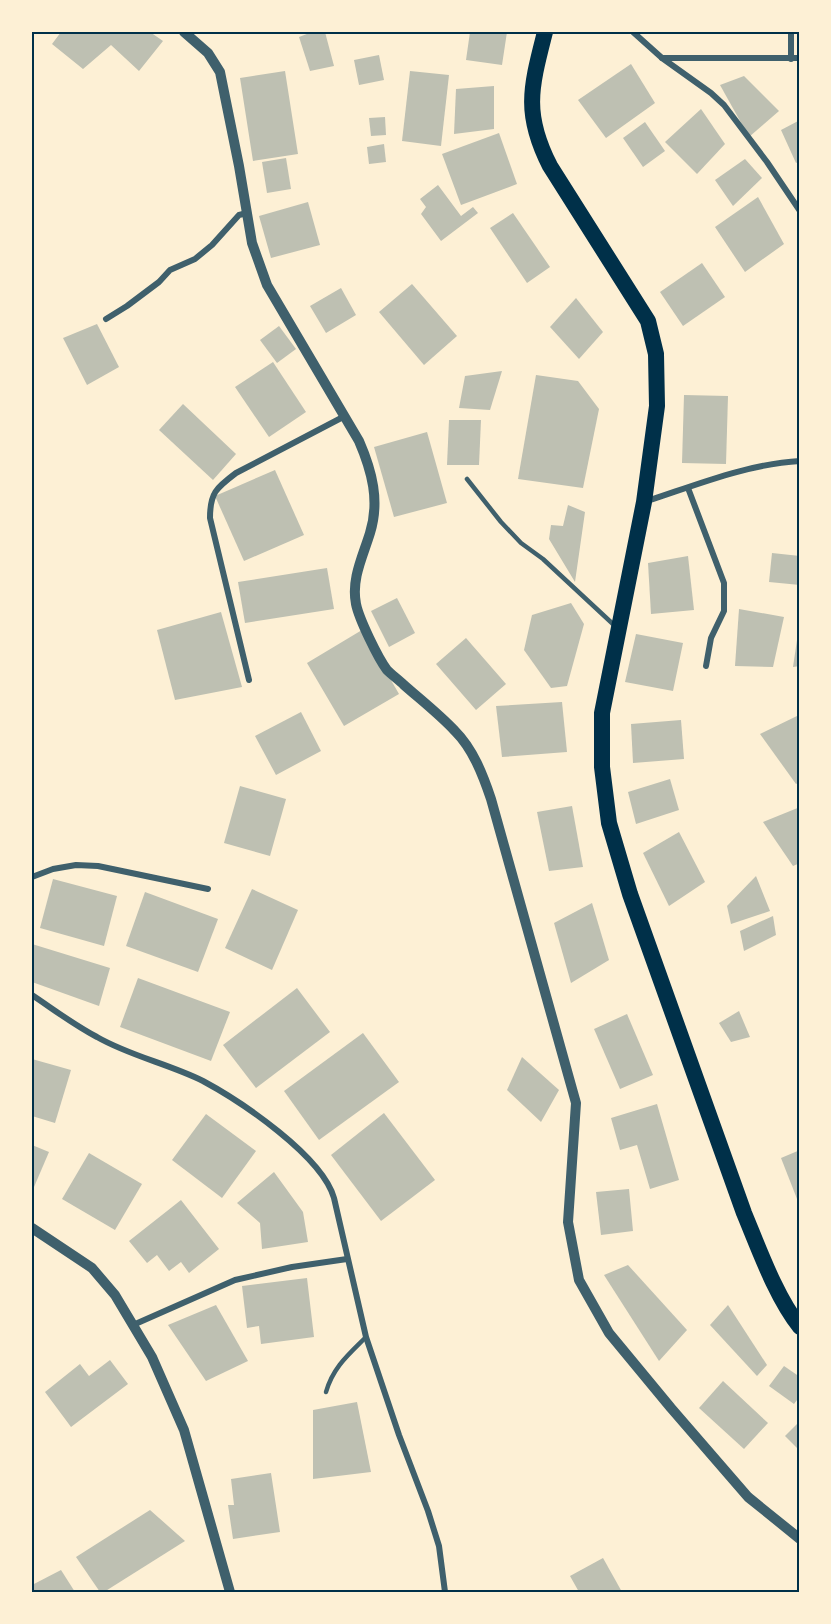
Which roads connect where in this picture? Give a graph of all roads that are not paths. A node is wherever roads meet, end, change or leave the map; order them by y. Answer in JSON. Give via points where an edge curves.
{"nodes":[{"id":1,"x":183,"y":32,"type":"edge"},
{"id":2,"x":545,"y":32,"type":"edge"},
{"id":3,"x":633,"y":32,"type":"edge"},
{"id":4,"x":791,"y":32,"type":"edge"},
{"id":5,"x":663,"y":58,"type":"junction"},
{"id":6,"x":791,"y":58,"type":"junction"},
{"id":7,"x":800,"y":58,"type":"edge"},
{"id":8,"x":800,"y":212,"type":"edge"},
{"id":9,"x":247,"y":213,"type":"junction"},
{"id":10,"x":106,"y":319,"type":"dead end"},
{"id":11,"x":345,"y":416,"type":"junction"},
{"id":12,"x":800,"y":461,"type":"edge"},
{"id":13,"x":467,"y":478,"type":"dead end"},
{"id":14,"x":688,"y":488,"type":"junction"},
{"id":15,"x":644,"y":502,"type":"junction"},
{"id":16,"x":619,"y":629,"type":"junction"},
{"id":17,"x":706,"y":666,"type":"dead end"},
{"id":18,"x":249,"y":680,"type":"dead end"},
{"id":19,"x":32,"y":877,"type":"edge"},
{"id":20,"x":208,"y":889,"type":"dead end"},
{"id":21,"x":32,"y":995,"type":"edge"},
{"id":22,"x":32,"y":1228,"type":"edge"},
{"id":23,"x":347,"y":1258,"type":"junction"},
{"id":24,"x":133,"y":1326,"type":"junction"},
{"id":25,"x":800,"y":1327,"type":"edge"},
{"id":26,"x":366,"y":1337,"type":"junction"},
{"id":27,"x":326,"y":1392,"type":"dead end"},
{"id":28,"x":800,"y":1539,"type":"edge"},
{"id":29,"x":230,"y":1593,"type":"edge"},
{"id":30,"x":445,"y":1593,"type":"edge"}],
"edges":[{"from":1,"to":9,"type":"street","via":[[208,53],[220,72]]},
{"from":2,"to":15,"type":"highway","via":[[533,80],[532,116],[538,142],[648,321],[656,354],[657,406]]},
{"from":3,"to":5,"type":"street"},
{"from":4,"to":6,"type":"street"},
{"from":5,"to":6,"type":"street"},
{"from":5,"to":8,"type":"street","via":[[724,105]]},
{"from":6,"to":7,"type":"street"},
{"from":9,"to":10,"type":"street","via":[[239,215],[195,259],[170,270]]},
{"from":9,"to":11,"type":"street","via":[[252,243],[267,285]]},
{"from":11,"to":18,"type":"street","via":[[236,473],[212,496],[210,518]]},
{"from":11,"to":28,"type":"street","via":[[369,465],[375,504],[371,531],[358,567],[356,604],[387,670],[455,731],[485,780],[576,1103],[568,1222],[579,1280],[609,1333],[671,1408],[748,1497]]},
{"from":12,"to":14,"type":"street","via":[[757,468]]},
{"from":13,"to":16,"type":"lane","via":[[521,543]]},
{"from":14,"to":15,"type":"street"},
{"from":14,"to":17,"type":"street","via":[[724,583],[724,611],[711,638]]},
{"from":15,"to":16,"type":"highway"},
{"from":16,"to":25,"type":"highway","via":[[602,713],[602,767],[609,823],[630,894],[744,1213],[791,1317]]},
{"from":19,"to":20,"type":"street","via":[[76,865],[98,866]]},
{"from":21,"to":23,"type":"street","via":[[98,1038],[203,1081],[277,1130],[331,1186]]},
{"from":22,"to":24,"type":"street","via":[[92,1268],[116,1295]]},
{"from":23,"to":24,"type":"street","via":[[235,1280]]},
{"from":23,"to":26,"type":"street"},
{"from":24,"to":29,"type":"street","via":[[152,1357],[184,1430]]},
{"from":26,"to":27,"type":"lane","via":[[330,1377]]},
{"from":26,"to":30,"type":"street","via":[[429,1511],[439,1546]]}]}
